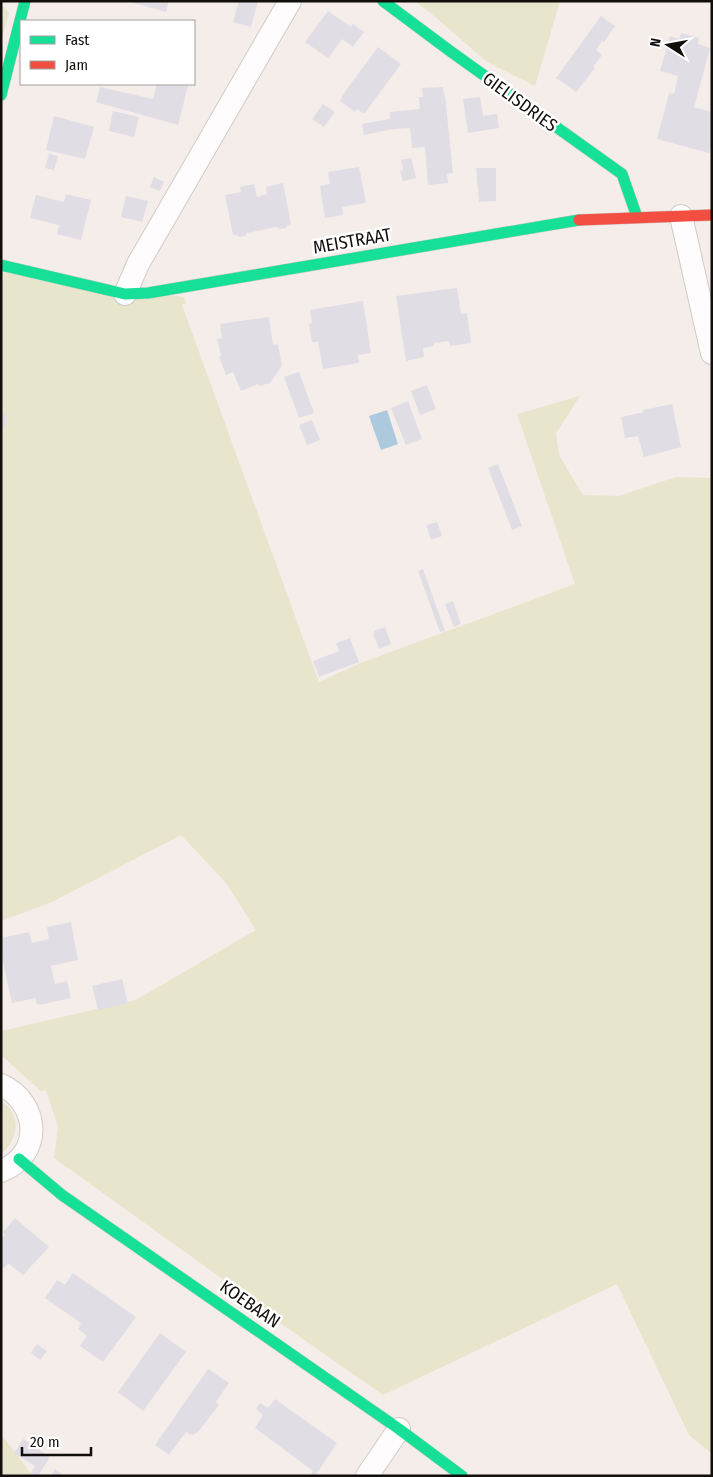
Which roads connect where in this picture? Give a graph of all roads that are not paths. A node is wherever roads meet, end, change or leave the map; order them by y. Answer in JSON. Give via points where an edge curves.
{"nodes":[{"id":1,"x":25,"y":1,"type":"edge"},
{"id":2,"x":290,"y":1,"type":"edge"},
{"id":3,"x":383,"y":1,"type":"edge"},
{"id":4,"x":20,"y":20,"type":"edge"},
{"id":5,"x":20,"y":21,"type":"edge"},
{"id":6,"x":1,"y":95,"type":"edge"},
{"id":7,"x":712,"y":215,"type":"edge"},
{"id":8,"x":681,"y":216,"type":"junction"},
{"id":9,"x":637,"y":217,"type":"junction"},
{"id":10,"x":1,"y":265,"type":"edge"},
{"id":11,"x":125,"y":294,"type":"junction"},
{"id":12,"x":712,"y":353,"type":"edge"},
{"id":13,"x":1,"y":1085,"type":"edge"},
{"id":14,"x":10,"y":1165,"type":"edge"},
{"id":15,"x":399,"y":1429,"type":"junction"},
{"id":16,"x":367,"y":1476,"type":"edge"},
{"id":17,"x":462,"y":1476,"type":"edge"}],
"edges":[{"from":1,"to":4,"type":"street"},
{"from":2,"to":11,"type":"street","via":[[140,261]]},
{"from":3,"to":9,"type":"street","name":"GIELISDRIES","via":[[622,174]]},
{"from":5,"to":6,"type":"street"},
{"from":7,"to":8,"type":"street","name":"MEISTRAAT"},
{"from":8,"to":9,"type":"street","name":"MEISTRAAT"},
{"from":8,"to":12,"type":"street"},
{"from":9,"to":11,"type":"street","name":"MEISTRAAT","via":[[574,220],[148,293]]},
{"from":10,"to":11,"type":"street","name":"MEISTRAAT"},
{"from":13,"to":14,"type":"street","via":[[17,1095],[26,1106],[32,1132],[25,1152]]},
{"from":14,"to":15,"type":"street","name":"KOEBAAN","via":[[78,1206]]},
{"from":15,"to":16,"type":"street"},
{"from":15,"to":17,"type":"street","name":"KOEBAAN"}]}
